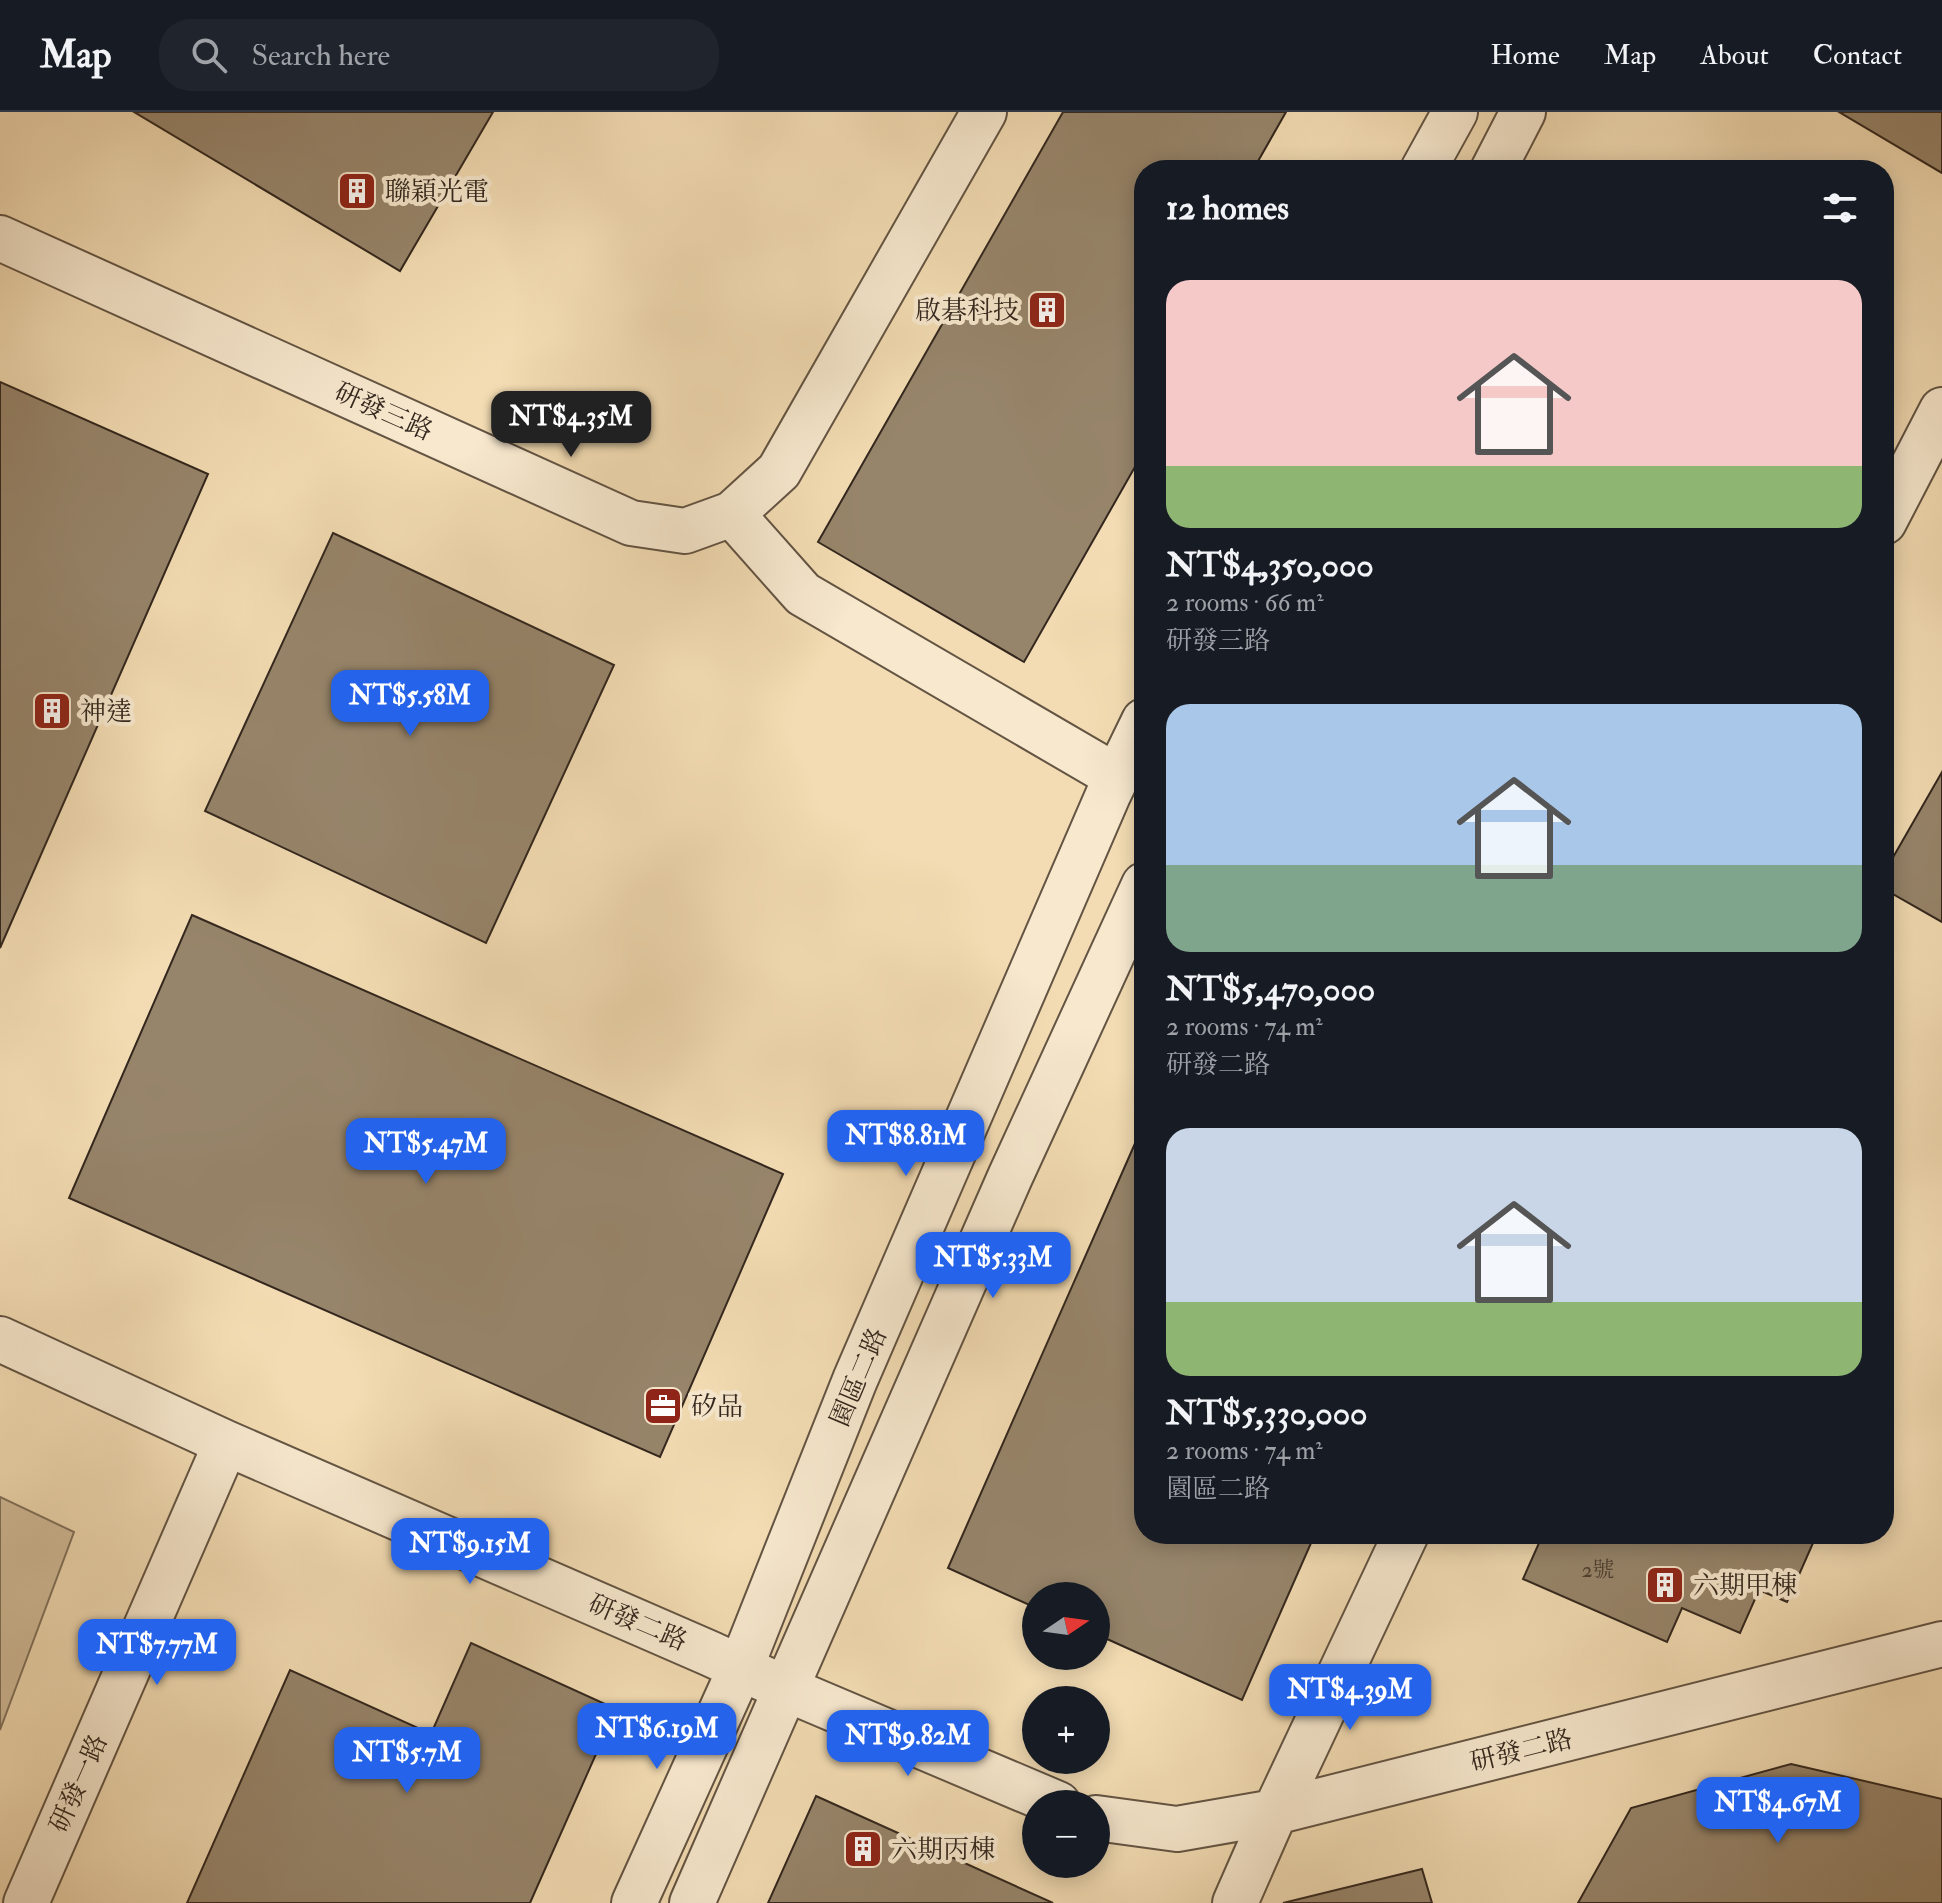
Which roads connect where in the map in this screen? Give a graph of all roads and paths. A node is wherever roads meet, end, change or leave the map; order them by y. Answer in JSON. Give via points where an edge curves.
{"nodes":[{"id":1,"x":984,"y":112,"type":"edge"},
{"id":2,"x":1455,"y":112,"type":"edge"},
{"id":3,"x":1523,"y":112,"type":"edge"},
{"id":4,"x":1429,"y":160,"type":"edge"},
{"id":5,"x":1498,"y":160,"type":"edge"},
{"id":6,"x":0,"y":238,"type":"edge"},
{"id":7,"x":1942,"y":410,"type":"edge"},
{"id":8,"x":1894,"y":503,"type":"edge"},
{"id":9,"x":732,"y":514,"type":"junction"},
{"id":10,"x":1134,"y":742,"type":"edge"},
{"id":11,"x":1117,"y":777,"type":"junction"},
{"id":12,"x":1134,"y":907,"type":"edge"},
{"id":13,"x":0,"y":1339,"type":"edge"},
{"id":14,"x":226,"y":1443,"type":"junction"},
{"id":15,"x":1401,"y":1544,"type":"edge"},
{"id":16,"x":1942,"y":1644,"type":"edge"},
{"id":17,"x":741,"y":1667,"type":"junction"},
{"id":18,"x":784,"y":1688,"type":"junction"},
{"id":19,"x":1025,"y":1790,"type":"edge"},
{"id":20,"x":1275,"y":1812,"type":"junction"},
{"id":21,"x":1110,"y":1820,"type":"edge"},
{"id":22,"x":26,"y":1903,"type":"edge"},
{"id":23,"x":634,"y":1903,"type":"edge"},
{"id":24,"x":692,"y":1903,"type":"edge"},
{"id":25,"x":1235,"y":1903,"type":"edge"}],
"edges":[{"from":1,"to":9,"type":"street","name":"研發三路","via":[[779,471]]},
{"from":2,"to":4,"type":"street"},
{"from":3,"to":5,"type":"street"},
{"from":6,"to":9,"type":"street","name":"研發三路","via":[[631,523],[685,531]]},
{"from":7,"to":8,"type":"street"},
{"from":9,"to":11,"type":"street","via":[[803,594]]},
{"from":10,"to":11,"type":"street","name":"園區二路"},
{"from":11,"to":17,"type":"street","name":"園區二路","via":[[855,1380]]},
{"from":12,"to":18,"type":"street"},
{"from":13,"to":14,"type":"street","name":"研發二路"},
{"from":14,"to":17,"type":"street","name":"研發二路"},
{"from":14,"to":22,"type":"street","name":"研發一路"},
{"from":15,"to":20,"type":"street"},
{"from":16,"to":20,"type":"street","name":"研發二路"},
{"from":17,"to":18,"type":"street","name":"研發二路"},
{"from":17,"to":23,"type":"street","name":"園區二路"},
{"from":18,"to":19,"type":"street","name":"研發二路"},
{"from":18,"to":24,"type":"street"},
{"from":20,"to":21,"type":"street","name":"研發二路","via":[[1177,1829]]},
{"from":20,"to":25,"type":"street"}]}
